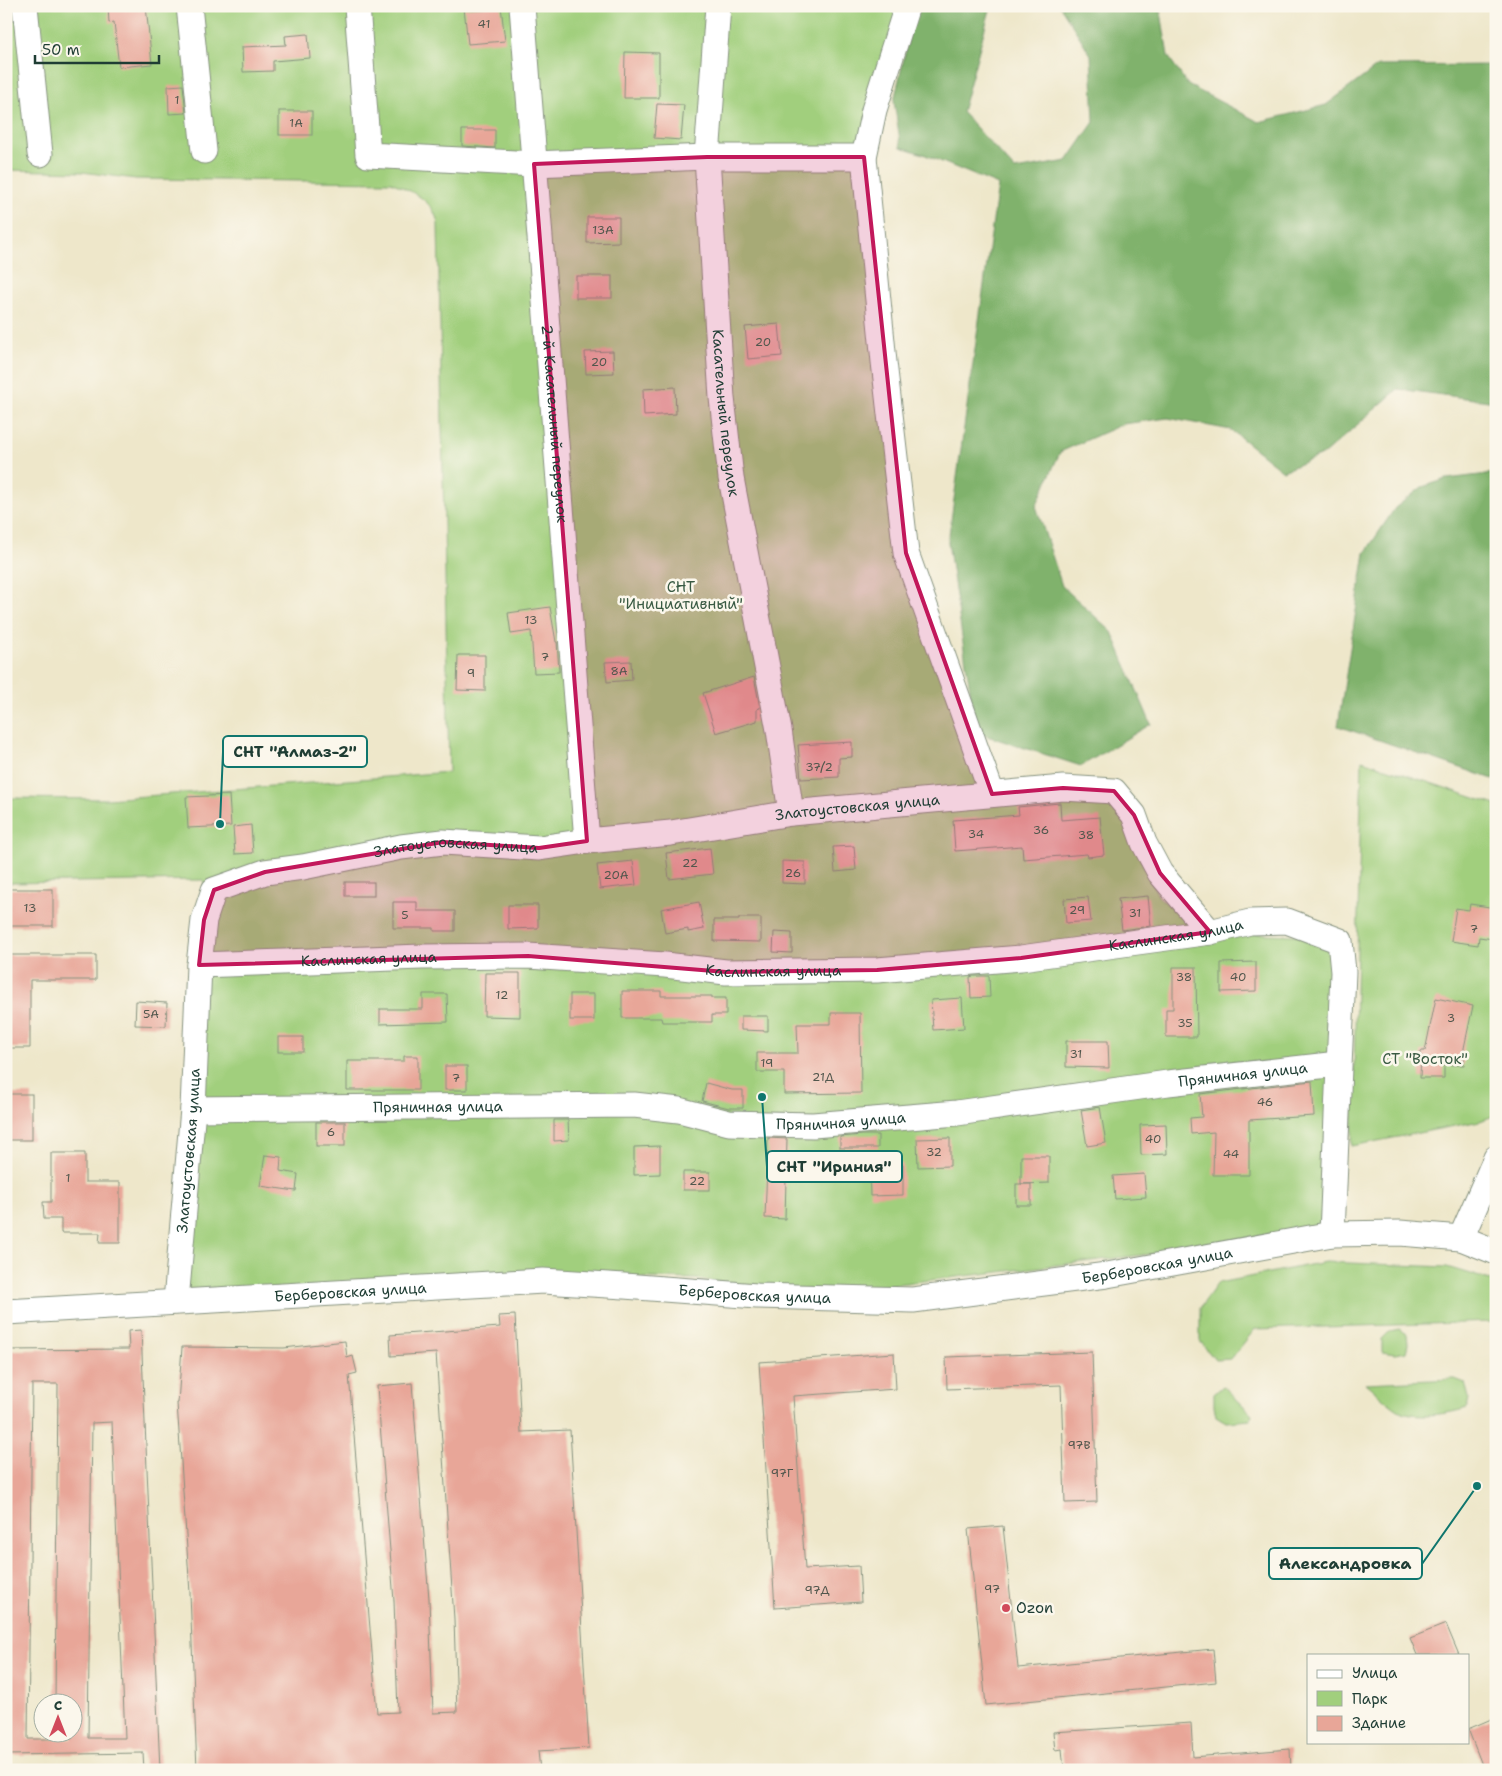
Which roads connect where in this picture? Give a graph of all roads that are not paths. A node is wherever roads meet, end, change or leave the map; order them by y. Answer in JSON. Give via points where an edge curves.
{"nodes":[{"id":1,"x":25,"y":6,"type":"edge"},
{"id":2,"x":189,"y":6,"type":"edge"},
{"id":3,"x":357,"y":6,"type":"edge"},
{"id":4,"x":522,"y":6,"type":"edge"},
{"id":5,"x":718,"y":6,"type":"edge"},
{"id":6,"x":907,"y":6,"type":"edge"},
{"id":7,"x":204,"y":151,"type":"dead end"},
{"id":8,"x":40,"y":154,"type":"dead end"},
{"id":9,"x":707,"y":156,"type":"junction"},
{"id":10,"x":864,"y":157,"type":"junction"},
{"id":11,"x":534,"y":164,"type":"junction"},
{"id":12,"x":992,"y":794,"type":"junction"},
{"id":13,"x":791,"y":813,"type":"junction"},
{"id":14,"x":587,"y":841,"type":"junction"},
{"id":15,"x":1210,"y":932,"type":"junction"},
{"id":16,"x":199,"y":965,"type":"junction"},
{"id":17,"x":1338,"y":1064,"type":"junction"},
{"id":18,"x":193,"y":1109,"type":"junction"},
{"id":19,"x":1496,"y":1158,"type":"edge"},
{"id":20,"x":1332,"y":1234,"type":"junction"},
{"id":21,"x":1461,"y":1238,"type":"junction"},
{"id":22,"x":1496,"y":1252,"type":"edge"},
{"id":23,"x":176,"y":1301,"type":"junction"},
{"id":24,"x":6,"y":1312,"type":"edge"}],
"edges":[{"from":1,"to":8,"type":"street"},
{"from":2,"to":7,"type":"street"},
{"from":3,"to":11,"type":"street","via":[[368,155]]},
{"from":4,"to":11,"type":"street","name":"2-й Касательный переулок"},
{"from":5,"to":9,"type":"street","name":"Касательный переулок"},
{"from":6,"to":10,"type":"street","via":[[874,110]]},
{"from":9,"to":10,"type":"street"},
{"from":9,"to":11,"type":"street"},
{"from":9,"to":13,"type":"street","name":"Касательный переулок","via":[[722,398],[731,478],[780,730]]},
{"from":10,"to":12,"type":"street","via":[[906,553]]},
{"from":11,"to":14,"type":"street","name":"2-й Касательный переулок"},
{"from":12,"to":13,"type":"street","name":"Златоустовская улица"},
{"from":12,"to":15,"type":"street","name":"Златоустовская улица","via":[[1062,788],[1114,791],[1134,815],[1160,873]]},
{"from":13,"to":14,"type":"street","name":"Златоустовская улица","via":[[671,833]]},
{"from":14,"to":16,"type":"street","name":"Златоустовская улица","via":[[538,848],[443,842],[266,872],[214,890],[204,920]]},
{"from":15,"to":16,"type":"street","name":"Каслинская улица","via":[[1021,958],[877,970],[726,972],[528,956]]},
{"from":15,"to":17,"type":"street","name":"Каслинская улица","via":[[1250,922],[1288,921],[1340,942],[1343,972]]},
{"from":16,"to":18,"type":"street","name":"Златоустовская улица"},
{"from":17,"to":18,"type":"street","name":"Пряничная улица","via":[[1168,1083],[957,1113],[813,1125],[728,1123],[679,1110],[634,1105]]},
{"from":17,"to":20,"type":"street"},
{"from":18,"to":23,"type":"street","name":"Златоустовская улица"},
{"from":19,"to":21,"type":"street"},
{"from":20,"to":21,"type":"street","name":"Берберовская улица","via":[[1400,1233]]},
{"from":20,"to":23,"type":"street","name":"Берберовская улица","via":[[1107,1275],[913,1300],[757,1296],[543,1281]]},
{"from":21,"to":22,"type":"street","name":"Берберовская улица"},
{"from":23,"to":24,"type":"street","name":"Берберовская улица"}]}
